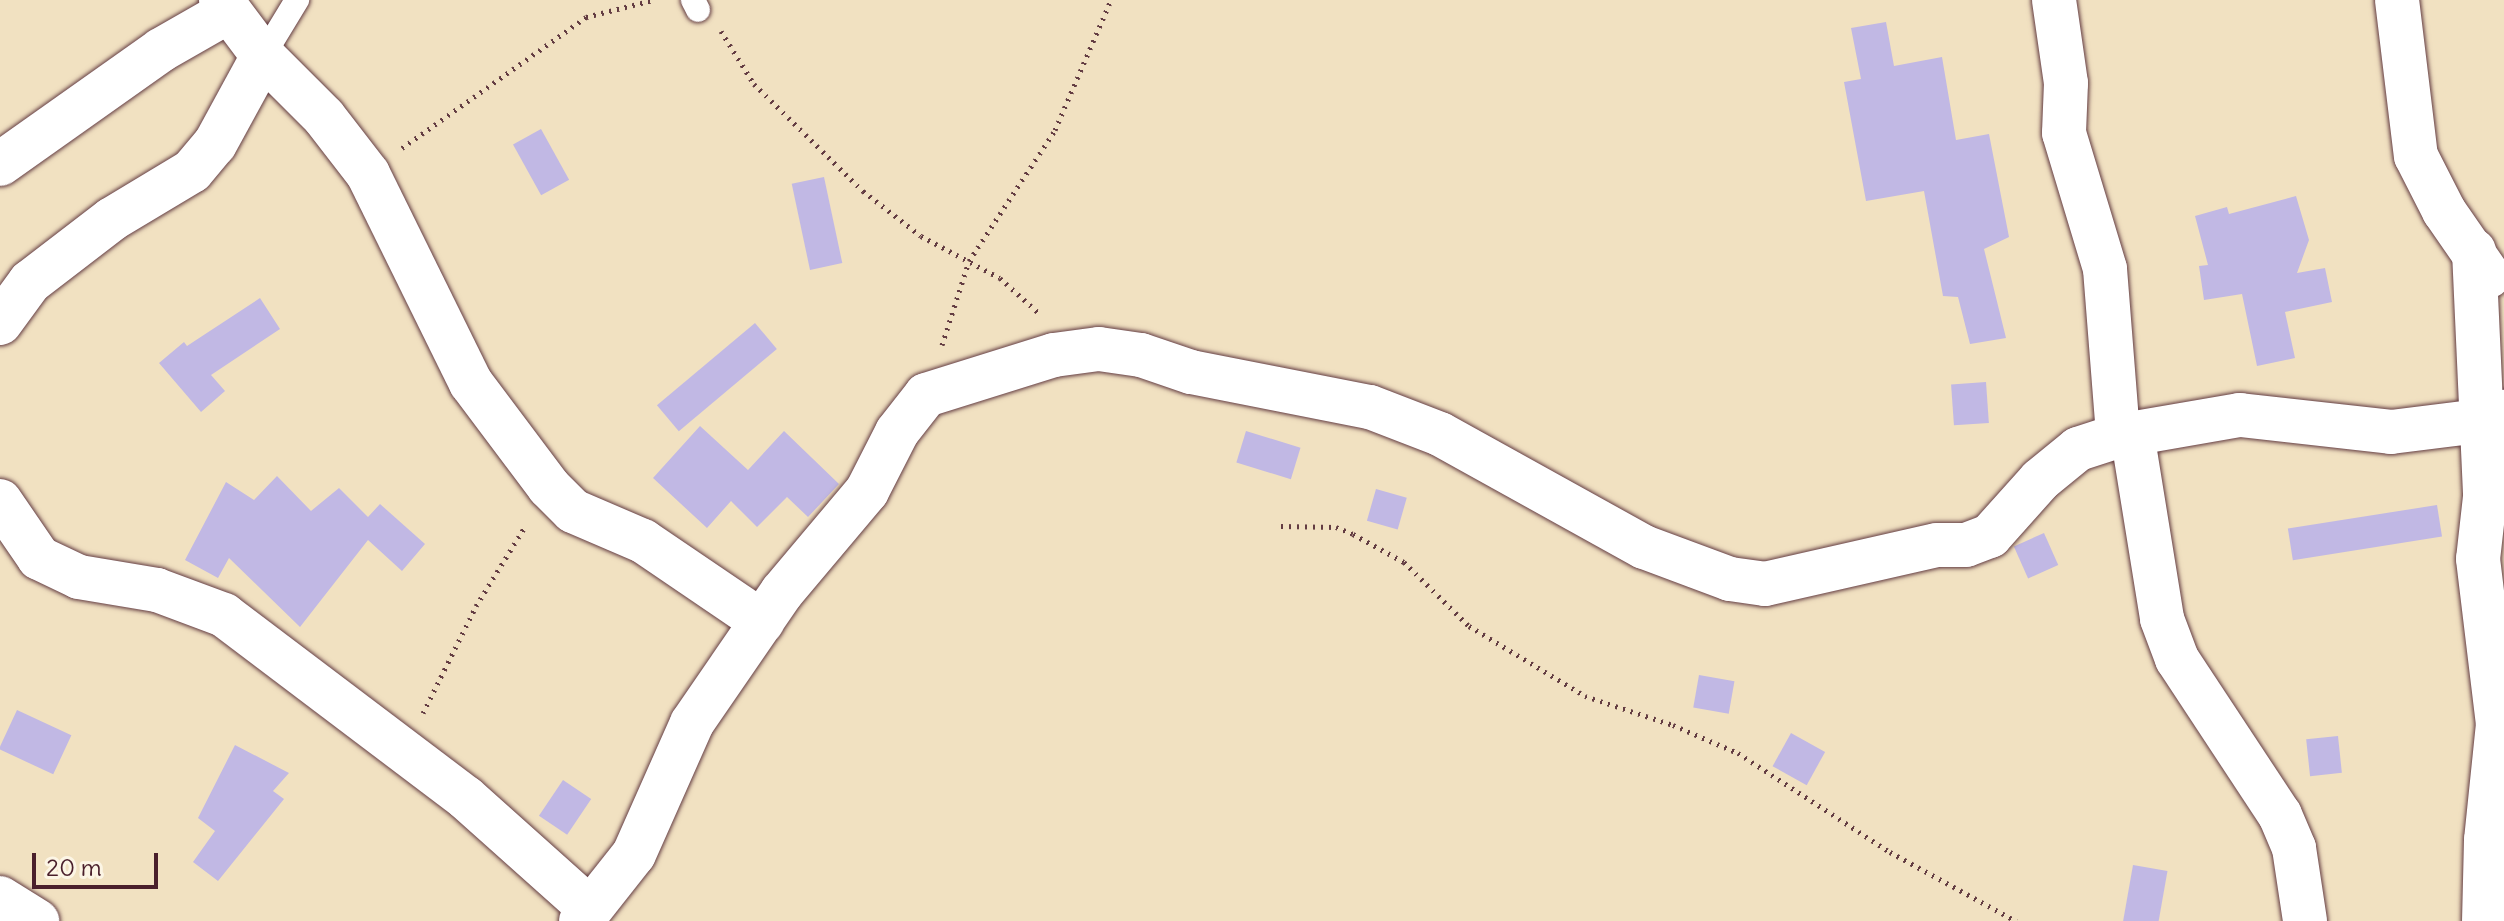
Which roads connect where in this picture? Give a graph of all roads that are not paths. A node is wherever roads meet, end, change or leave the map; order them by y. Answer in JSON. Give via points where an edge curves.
{"nodes":[{"id":1,"x":297,"y":0,"type":"edge"},
{"id":2,"x":2054,"y":0,"type":"edge"},
{"id":3,"x":2397,"y":0,"type":"edge"},
{"id":4,"x":225,"y":5,"type":"edge"},
{"id":5,"x":263,"y":56,"type":"junction"},
{"id":6,"x":0,"y":164,"type":"edge"},
{"id":7,"x":2474,"y":251,"type":"junction"},
{"id":8,"x":2504,"y":302,"type":"edge"},
{"id":9,"x":0,"y":323,"type":"edge"},
{"id":10,"x":2492,"y":416,"type":"edge"},
{"id":11,"x":2125,"y":434,"type":"junction"},
{"id":12,"x":0,"y":501,"type":"edge"},
{"id":13,"x":762,"y":622,"type":"junction"},
{"id":14,"x":0,"y":898,"type":"edge"},
{"id":15,"x":586,"y":915,"type":"edge"},
{"id":16,"x":37,"y":921,"type":"edge"},
{"id":17,"x":2305,"y":921,"type":"edge"},
{"id":18,"x":2484,"y":921,"type":"edge"}],
"edges":[{"from":1,"to":5,"type":"lane"},
{"from":2,"to":11,"type":"street","via":[[2066,83],[2064,133],[2107,281]]},
{"from":3,"to":7,"type":"street","via":[[2416,156],[2444,211]]},
{"from":4,"to":5,"type":"street"},
{"from":4,"to":6,"type":"street"},
{"from":5,"to":9,"type":"street","via":[[215,144],[192,171],[112,219],[30,282]]},
{"from":5,"to":13,"type":"street","via":[[324,117],[368,174],[471,383],[549,487],[573,511],[643,541]]},
{"from":7,"to":8,"type":"street"},
{"from":7,"to":10,"type":"street"},
{"from":10,"to":11,"type":"street","via":[[2391,432],[2240,415]]},
{"from":10,"to":18,"type":"street","via":[[2478,559],[2498,724]]},
{"from":11,"to":13,"type":"street","via":[[2078,449],[2040,480],[1990,536],[1765,584],[1730,579],[1644,547],[1453,440],[1370,407],[1191,372],[1141,355],[1080,351],[926,395],[897,432],[867,491]]},
{"from":11,"to":17,"type":"street","via":[[2162,619],[2177,659],[2280,815],[2294,848]]},
{"from":12,"to":15,"type":"street","via":[[39,558],[79,577],[157,590],[224,615],[404,750]]},
{"from":13,"to":15,"type":"street","via":[[692,723],[634,854]]},
{"from":14,"to":16,"type":"street"}]}
